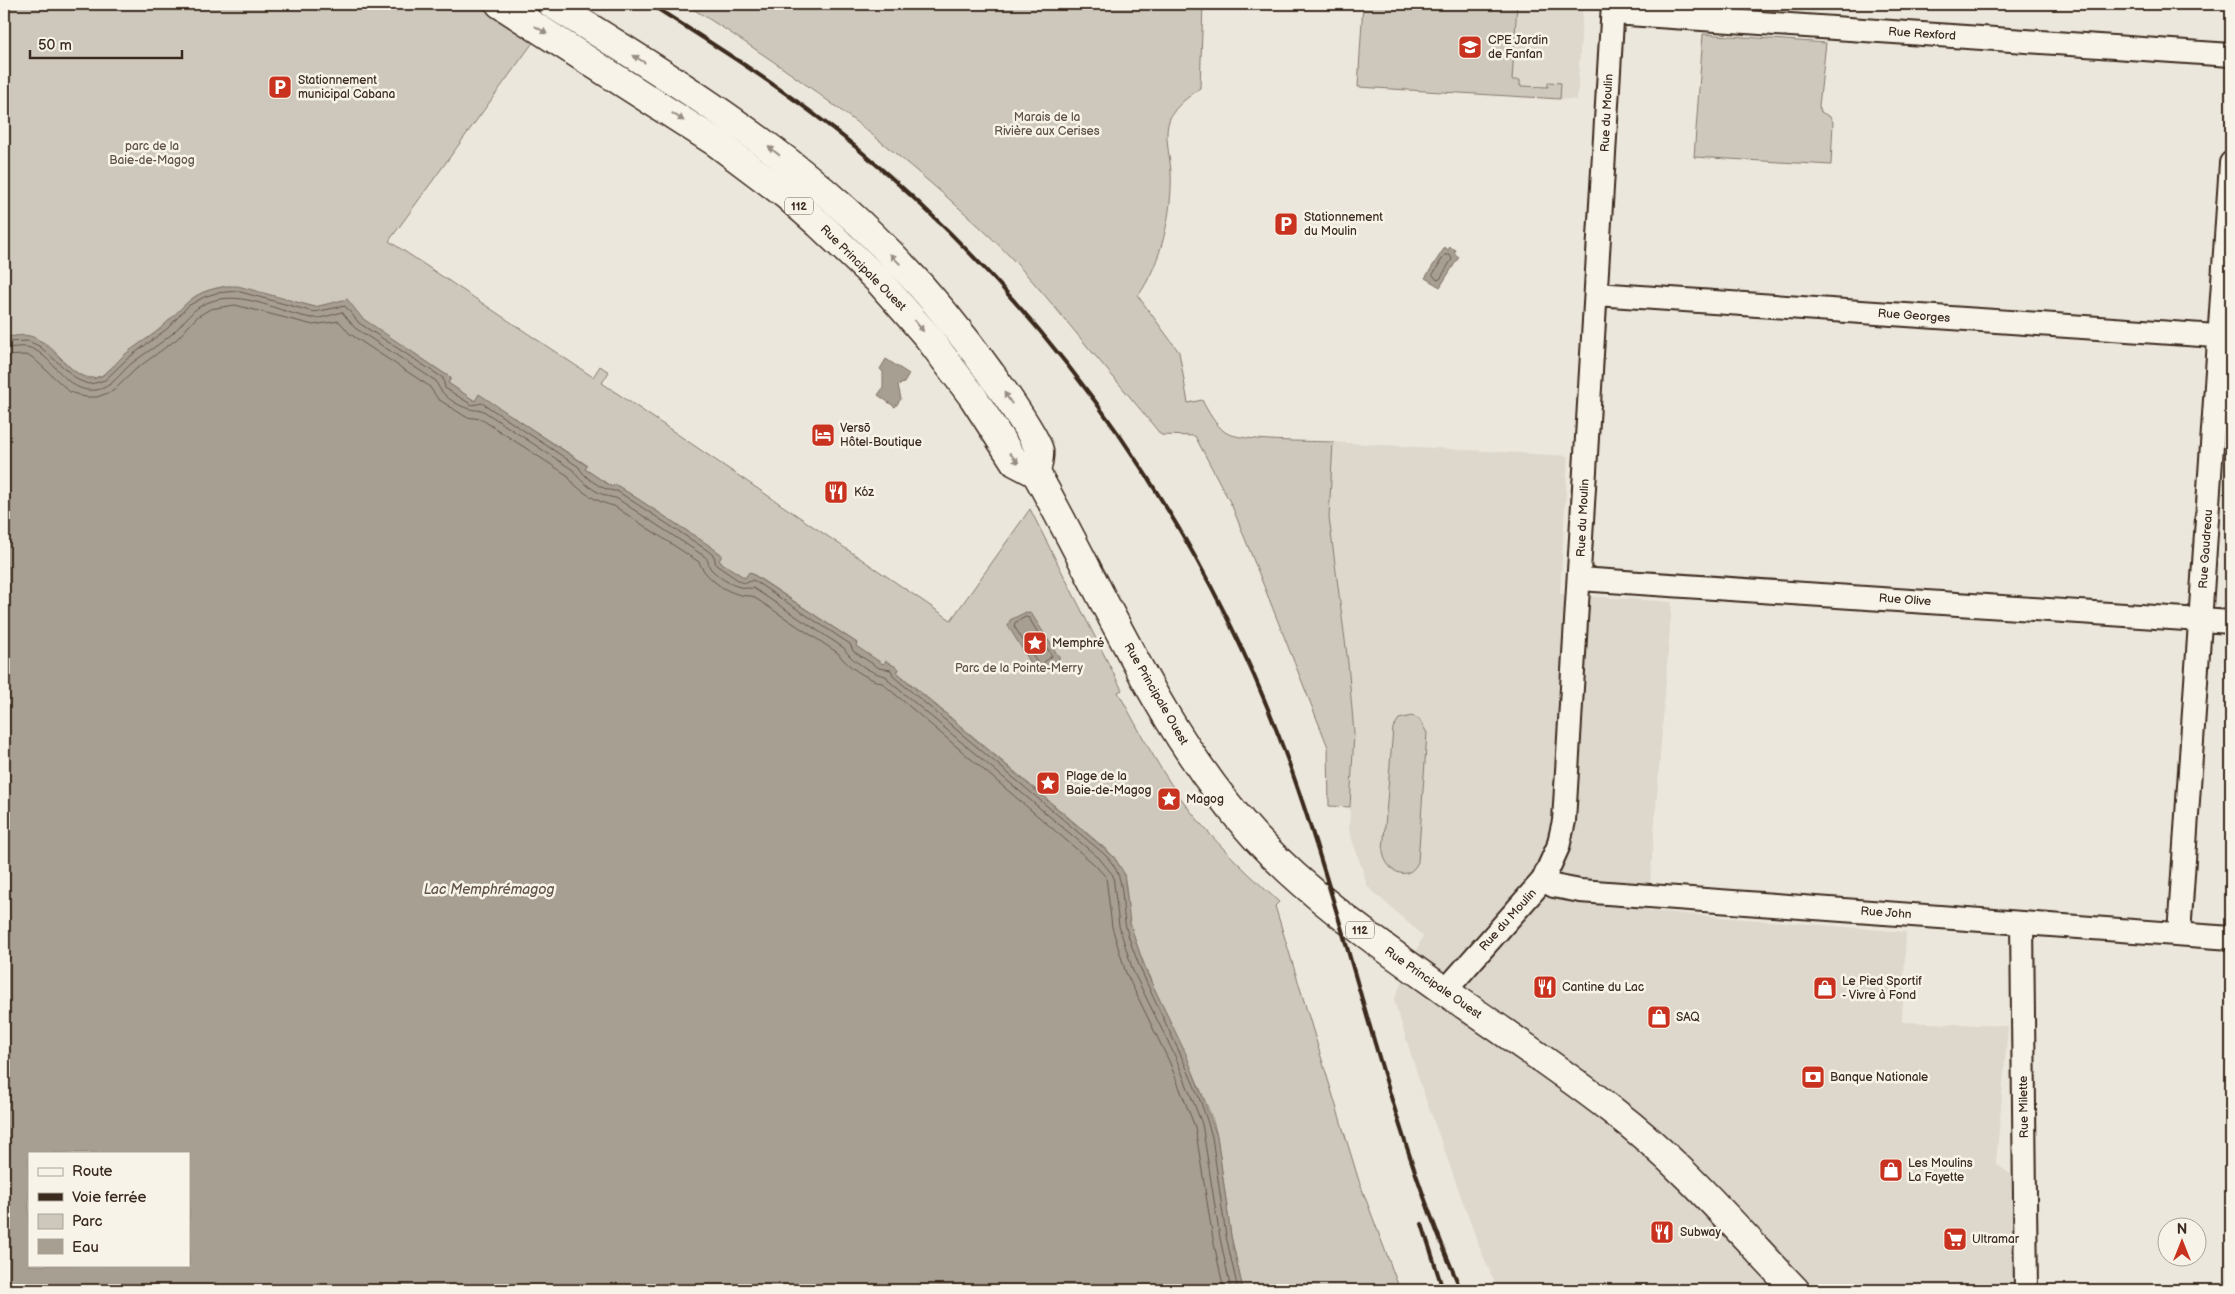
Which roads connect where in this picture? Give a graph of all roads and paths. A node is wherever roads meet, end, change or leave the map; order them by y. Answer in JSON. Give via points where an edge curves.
{"nodes":[{"id":1,"x":500,"y":4,"type":"edge"},
{"id":2,"x":552,"y":4,"type":"edge"},
{"id":3,"x":1613,"y":8,"type":"edge"},
{"id":4,"x":2231,"y":55,"type":"edge"},
{"id":5,"x":2231,"y":163,"type":"edge"},
{"id":6,"x":1596,"y":294,"type":"junction"},
{"id":7,"x":2226,"y":337,"type":"edge"},
{"id":8,"x":1036,"y":473,"type":"junction"},
{"id":9,"x":1580,"y":579,"type":"junction"},
{"id":10,"x":2202,"y":620,"type":"junction"},
{"id":11,"x":2231,"y":622,"type":"edge"},
{"id":12,"x":1543,"y":880,"type":"junction"},
{"id":13,"x":2022,"y":923,"type":"junction"},
{"id":14,"x":2180,"y":934,"type":"junction"},
{"id":15,"x":2231,"y":938,"type":"edge"},
{"id":16,"x":1445,"y":991,"type":"junction"},
{"id":17,"x":1795,"y":1290,"type":"edge"},
{"id":18,"x":2026,"y":1290,"type":"edge"}],
"edges":[{"from":1,"to":8,"type":"main road","name":"Rue Principale Ouest","number":"112","one_way":true,"via":[[717,143],[773,184],[819,224],[878,280],[928,337],[974,398],[1015,462]]},
{"from":8,"to":2,"type":"main road","number":"112","one_way":true,"via":[[1039,450],[999,384],[940,308],[873,237],[806,176],[741,126]]},
{"from":3,"to":4,"type":"street","name":"Rue Rexford"},
{"from":3,"to":6,"type":"street","name":"Rue du Moulin"},
{"from":5,"to":7,"type":"street","name":"Rue Gaudreau"},
{"from":6,"to":7,"type":"street","name":"Rue Georges"},
{"from":6,"to":9,"type":"street","name":"Rue du Moulin"},
{"from":7,"to":10,"type":"street","name":"Rue Gaudreau"},
{"from":8,"to":16,"type":"main road","name":"Rue Principale Ouest","number":"112","via":[[1154,693],[1229,807],[1291,873],[1378,944]]},
{"from":9,"to":10,"type":"street","name":"Rue Olive"},
{"from":9,"to":12,"type":"street","name":"Rue du Moulin","via":[[1564,821],[1558,847]]},
{"from":10,"to":11,"type":"street","name":"Rue Olive"},
{"from":10,"to":14,"type":"street","name":"Rue Gaudreau"},
{"from":12,"to":13,"type":"street","name":"Rue John","via":[[1554,886],[1580,891]]},
{"from":12,"to":16,"type":"street","name":"Rue du Moulin"},
{"from":13,"to":14,"type":"street","name":"Rue John"},
{"from":13,"to":18,"type":"street","name":"Rue Milette"},
{"from":14,"to":15,"type":"street","name":"Rue John"},
{"from":16,"to":17,"type":"main road","name":"Rue Principale Ouest","number":"112","via":[[1613,1111],[1656,1146]]}]}
